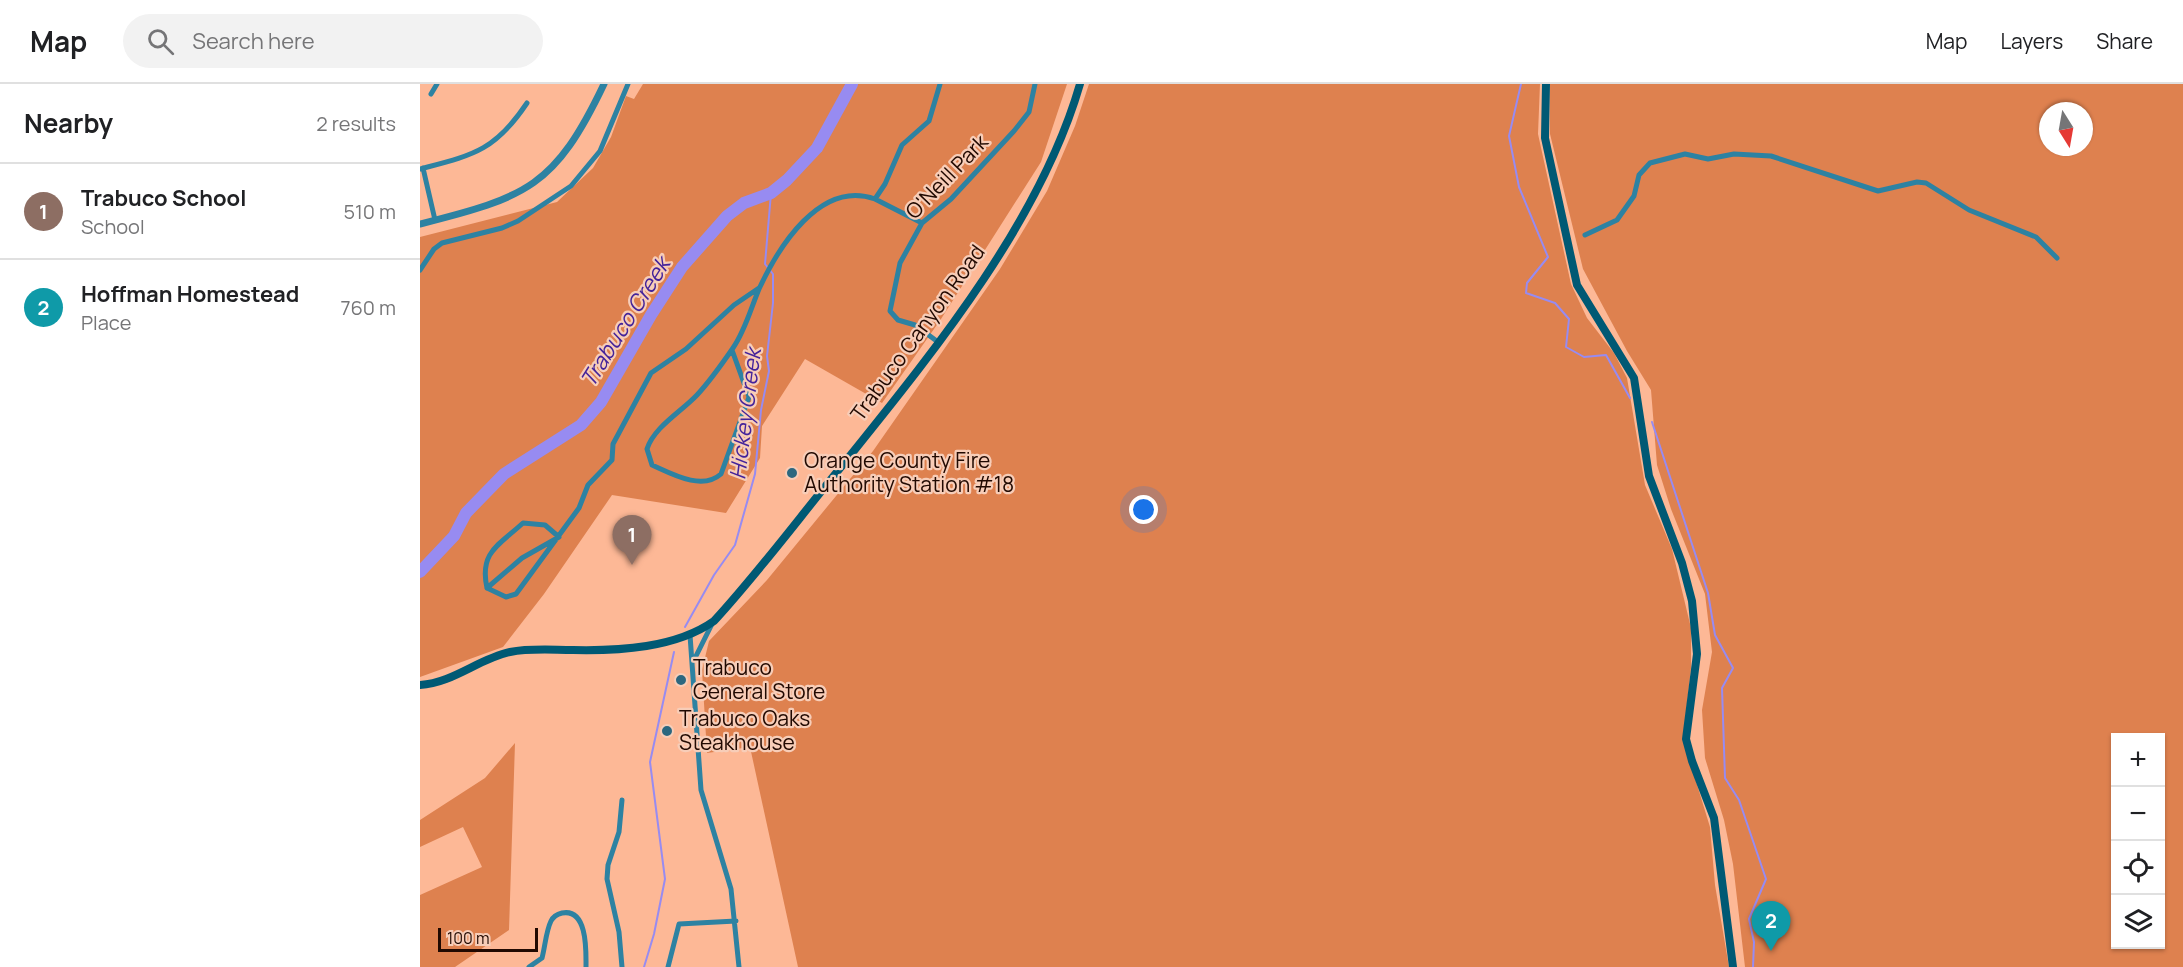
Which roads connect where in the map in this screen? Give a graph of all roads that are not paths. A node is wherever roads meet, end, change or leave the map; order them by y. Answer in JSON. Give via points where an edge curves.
{"nodes":[{"id":1,"x":437,"y":84,"type":"edge"},
{"id":2,"x":604,"y":84,"type":"edge"},
{"id":3,"x":628,"y":84,"type":"edge"},
{"id":4,"x":940,"y":84,"type":"edge"},
{"id":5,"x":1035,"y":84,"type":"edge"},
{"id":6,"x":1080,"y":84,"type":"edge"},
{"id":7,"x":1546,"y":84,"type":"edge"},
{"id":8,"x":431,"y":94,"type":"dead end"},
{"id":9,"x":527,"y":103,"type":"dead end"},
{"id":10,"x":421,"y":168,"type":"edge"},
{"id":11,"x":875,"y":200,"type":"junction"},
{"id":12,"x":435,"y":220,"type":"junction"},
{"id":13,"x":922,"y":223,"type":"junction"},
{"id":14,"x":420,"y":224,"type":"edge"},
{"id":15,"x":1585,"y":236,"type":"dead end"},
{"id":16,"x":2057,"y":258,"type":"dead end"},
{"id":17,"x":420,"y":270,"type":"edge"},
{"id":18,"x":760,"y":287,"type":"junction"},
{"id":19,"x":938,"y":342,"type":"junction"},
{"id":20,"x":732,"y":350,"type":"junction"},
{"id":21,"x":559,"y":537,"type":"junction"},
{"id":22,"x":487,"y":588,"type":"junction"},
{"id":23,"x":713,"y":621,"type":"junction"},
{"id":24,"x":690,"y":635,"type":"junction"},
{"id":25,"x":693,"y":663,"type":"junction"},
{"id":26,"x":420,"y":685,"type":"edge"},
{"id":27,"x":622,"y":800,"type":"dead end"},
{"id":28,"x":736,"y":921,"type":"junction"},
{"id":29,"x":529,"y":967,"type":"edge"},
{"id":30,"x":586,"y":967,"type":"edge"},
{"id":31,"x":622,"y":967,"type":"edge"},
{"id":32,"x":668,"y":967,"type":"edge"},
{"id":33,"x":740,"y":967,"type":"edge"},
{"id":34,"x":1732,"y":967,"type":"edge"}],
"edges":[{"from":1,"to":8,"type":"street"},
{"from":2,"to":12,"type":"street","via":[[572,145],[536,181],[503,201]]},
{"from":3,"to":17,"type":"street","via":[[600,151],[571,186],[513,223],[442,243]]},
{"from":4,"to":11,"type":"street","via":[[929,122],[902,145]]},
{"from":5,"to":13,"type":"street","name":"O'Neill Park","via":[[1029,112],[1014,131],[951,199]]},
{"from":6,"to":19,"type":"main road","name":"Trabuco Canyon Road","via":[[1063,134],[1023,214]]},
{"from":7,"to":34,"type":"main road","via":[[1545,138],[1577,285],[1634,378],[1649,476],[1692,601],[1698,654],[1686,739],[1714,818]]},
{"from":9,"to":10,"type":"street","via":[[512,126],[480,152]]},
{"from":10,"to":12,"type":"street"},
{"from":11,"to":13,"type":"street"},
{"from":11,"to":18,"type":"street","via":[[851,195],[814,211],[798,227]]},
{"from":12,"to":14,"type":"street"},
{"from":13,"to":19,"type":"street","name":"O'Neill Park","via":[[900,263],[890,311],[898,320],[915,325]]},
{"from":15,"to":16,"type":"street","via":[[1617,220],[1634,196],[1639,175],[1650,163],[1684,154],[1708,159],[1734,154],[1771,156],[1878,191],[1926,183],[1969,210],[2036,237]]},
{"from":18,"to":20,"type":"street"},
{"from":18,"to":21,"type":"street","via":[[651,373],[613,444],[612,460],[588,485],[579,508]]},
{"from":19,"to":23,"type":"main road","name":"Trabuco Canyon Road","via":[[879,420]]},
{"from":20,"to":20,"type":"street","via":[[698,394],[654,435],[647,449],[652,465],[701,482],[715,480],[722,474],[749,398]]},
{"from":21,"to":22,"type":"street","via":[[522,558]]},
{"from":21,"to":22,"type":"street","via":[[516,594],[506,597]]},
{"from":21,"to":22,"type":"street","via":[[545,525],[523,523],[485,561]]},
{"from":23,"to":24,"type":"main road","name":"Trabuco Canyon Road"},
{"from":23,"to":25,"type":"street"},
{"from":24,"to":25,"type":"street"},
{"from":24,"to":26,"type":"main road","name":"Trabuco Canyon Road","via":[[602,650],[512,652],[440,682]]},
{"from":25,"to":28,"type":"street","via":[[701,790],[731,889]]},
{"from":27,"to":31,"type":"street","via":[[619,832],[607,879]]},
{"from":28,"to":32,"type":"street","via":[[682,923],[677,927]]},
{"from":28,"to":33,"type":"street"},
{"from":29,"to":30,"type":"street","via":[[542,958],[551,921],[566,912],[582,926]]}]}
